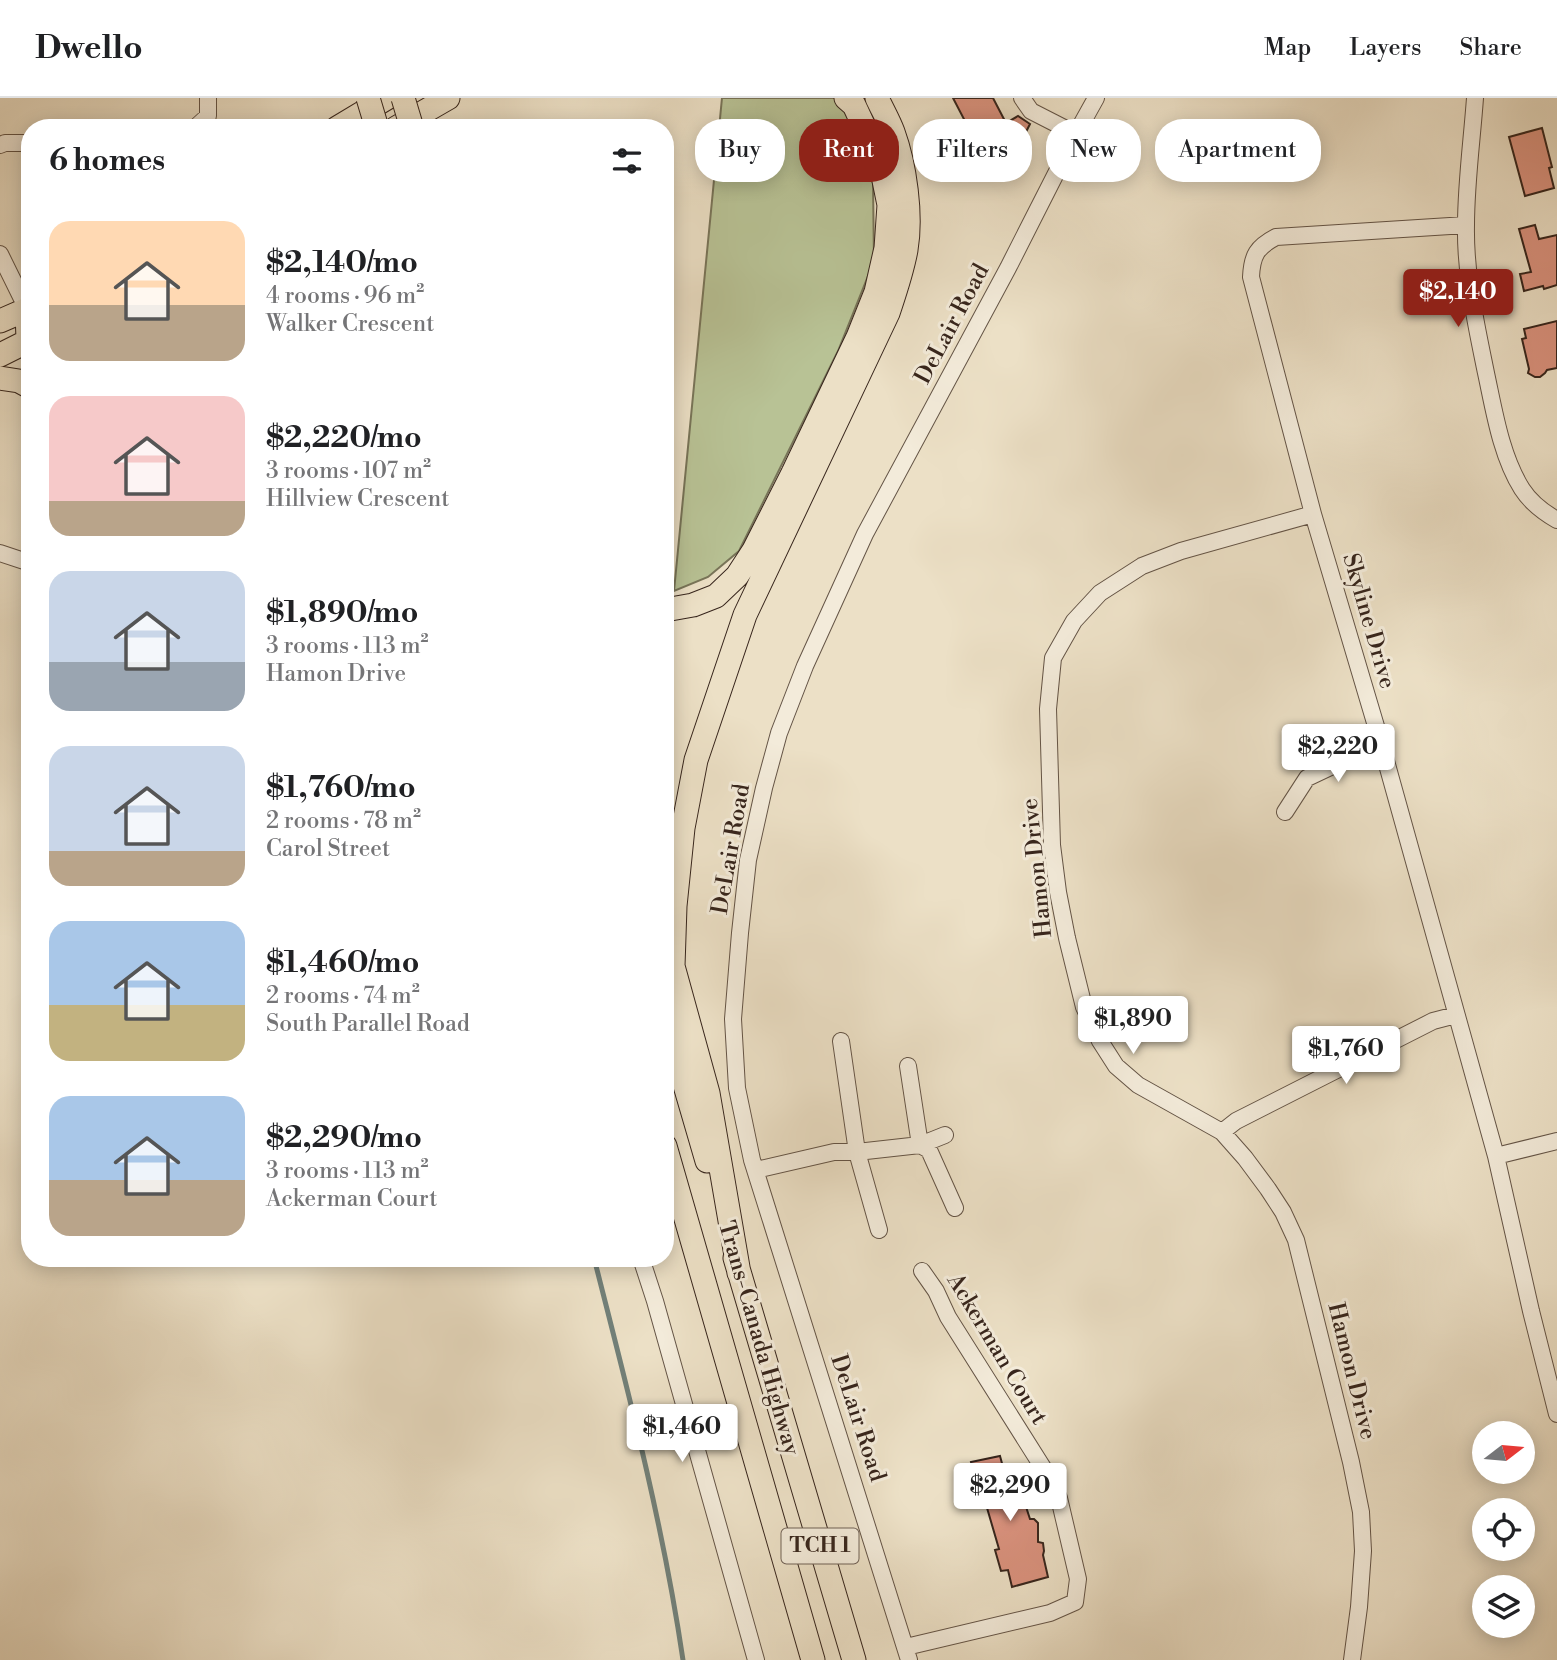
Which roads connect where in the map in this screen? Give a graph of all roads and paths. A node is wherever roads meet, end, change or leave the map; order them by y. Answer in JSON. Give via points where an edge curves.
{"nodes":[{"id":1,"x":208,"y":98,"type":"edge"},
{"id":2,"x":368,"y":98,"type":"edge"},
{"id":3,"x":387,"y":98,"type":"edge"},
{"id":4,"x":403,"y":98,"type":"edge"},
{"id":5,"x":449,"y":98,"type":"edge"},
{"id":6,"x":846,"y":98,"type":"edge"},
{"id":7,"x":877,"y":98,"type":"edge"},
{"id":8,"x":1022,"y":98,"type":"edge"},
{"id":9,"x":1096,"y":98,"type":"edge"},
{"id":10,"x":1475,"y":98,"type":"edge"},
{"id":11,"x":205,"y":119,"type":"edge"},
{"id":12,"x":352,"y":119,"type":"edge"},
{"id":13,"x":374,"y":119,"type":"edge"},
{"id":14,"x":409,"y":119,"type":"edge"},
{"id":15,"x":412,"y":119,"type":"edge"},
{"id":16,"x":1047,"y":119,"type":"edge"},
{"id":17,"x":1084,"y":119,"type":"edge"},
{"id":18,"x":21,"y":144,"type":"edge"},
{"id":19,"x":0,"y":145,"type":"edge"},
{"id":20,"x":1052,"y":182,"type":"edge"},
{"id":21,"x":1466,"y":225,"type":"junction"},
{"id":22,"x":0,"y":254,"type":"edge"},
{"id":23,"x":21,"y":294,"type":"edge"},
{"id":24,"x":21,"y":312,"type":"edge"},
{"id":25,"x":0,"y":321,"type":"edge"},
{"id":26,"x":21,"y":346,"type":"edge"},
{"id":27,"x":0,"y":355,"type":"edge"},
{"id":28,"x":0,"y":379,"type":"edge"},
{"id":29,"x":21,"y":382,"type":"edge"},
{"id":30,"x":1313,"y":514,"type":"junction"},
{"id":31,"x":1557,"y":520,"type":"edge"},
{"id":32,"x":0,"y":554,"type":"edge"},
{"id":33,"x":21,"y":560,"type":"edge"},
{"id":34,"x":674,"y":608,"type":"edge"},
{"id":35,"x":1381,"y":743,"type":"junction"},
{"id":36,"x":1285,"y":812,"type":"dead end"},
{"id":37,"x":674,"y":936,"type":"edge"},
{"id":38,"x":674,"y":971,"type":"edge"},
{"id":39,"x":1455,"y":1015,"type":"junction"},
{"id":40,"x":841,"y":1041,"type":"dead end"},
{"id":41,"x":674,"y":1048,"type":"edge"},
{"id":42,"x":908,"y":1066,"type":"dead end"},
{"id":43,"x":1222,"y":1132,"type":"junction"},
{"id":44,"x":945,"y":1135,"type":"dead end"},
{"id":45,"x":1557,"y":1141,"type":"edge"},
{"id":46,"x":920,"y":1145,"type":"junction"},
{"id":47,"x":857,"y":1152,"type":"junction"},
{"id":48,"x":1496,"y":1156,"type":"junction"},
{"id":49,"x":756,"y":1170,"type":"junction"},
{"id":50,"x":674,"y":1178,"type":"edge"},
{"id":51,"x":674,"y":1196,"type":"edge"},
{"id":52,"x":955,"y":1209,"type":"dead end"},
{"id":53,"x":879,"y":1230,"type":"dead end"},
{"id":54,"x":697,"y":1261,"type":"junction"},
{"id":55,"x":644,"y":1267,"type":"edge"},
{"id":56,"x":922,"y":1271,"type":"dead end"},
{"id":57,"x":739,"y":1273,"type":"junction"},
{"id":58,"x":1557,"y":1414,"type":"edge"},
{"id":59,"x":908,"y":1653,"type":"edge"},
{"id":60,"x":756,"y":1660,"type":"edge"},
{"id":61,"x":813,"y":1660,"type":"edge"},
{"id":62,"x":854,"y":1660,"type":"edge"},
{"id":63,"x":1352,"y":1660,"type":"edge"}],
"edges":[{"from":1,"to":11,"type":"street"},
{"from":2,"to":13,"type":"highway","bridge":true},
{"from":3,"to":12,"type":"highway"},
{"from":4,"to":14,"type":"highway","bridge":true},
{"from":5,"to":15,"type":"highway"},
{"from":6,"to":34,"type":"highway","via":[[880,161],[889,205],[876,292],[754,550],[716,596]]},
{"from":7,"to":37,"type":"highway","via":[[893,132],[905,178],[906,247],[897,285],[888,313],[745,615],[696,760],[683,828]]},
{"from":8,"to":16,"type":"street","via":[[1031,111]]},
{"from":9,"to":17,"type":"street","name":"DeLair Road"},
{"from":10,"to":21,"type":"street"},
{"from":18,"to":19,"type":"street"},
{"from":20,"to":49,"type":"street","name":"DeLair Road","via":[[865,534],[779,733],[748,860],[733,1019],[737,1088]]},
{"from":21,"to":30,"type":"street","name":"Skyline Drive","via":[[1276,237],[1261,245],[1252,261],[1251,277]]},
{"from":21,"to":31,"type":"street","via":[[1474,314],[1504,450],[1522,489],[1539,509]]},
{"from":22,"to":23,"type":"street"},
{"from":24,"to":25,"type":"highway"},
{"from":26,"to":27,"type":"highway"},
{"from":28,"to":29,"type":"highway"},
{"from":30,"to":35,"type":"street","name":"Skyline Drive"},
{"from":30,"to":43,"type":"street","name":"Hamon Drive","via":[[1142,566],[1100,593],[1074,621],[1053,658],[1048,709],[1052,845],[1084,1007],[1116,1066],[1138,1085]]},
{"from":32,"to":33,"type":"street"},
{"from":35,"to":36,"type":"street","via":[[1307,778]]},
{"from":35,"to":39,"type":"street","name":"Skyline Drive"},
{"from":38,"to":57,"type":"highway","via":[[708,1093]]},
{"from":39,"to":43,"type":"street","via":[[1433,1021]]},
{"from":39,"to":48,"type":"street","name":"Skyline Drive"},
{"from":40,"to":47,"type":"street"},
{"from":41,"to":57,"type":"highway","name":"Trans-Canada Highway","number":"TCH 1"},
{"from":42,"to":46,"type":"street"},
{"from":43,"to":63,"type":"street","name":"Hamon Drive","via":[[1268,1189],[1296,1240],[1351,1462],[1363,1551]]},
{"from":44,"to":46,"type":"street"},
{"from":45,"to":48,"type":"street"},
{"from":46,"to":47,"type":"street"},
{"from":46,"to":52,"type":"street","via":[[929,1150]]},
{"from":47,"to":49,"type":"street","via":[[834,1152]]},
{"from":47,"to":53,"type":"street"},
{"from":48,"to":58,"type":"street","name":"Skyline Drive"},
{"from":49,"to":59,"type":"street","name":"DeLair Road"},
{"from":50,"to":54,"type":"highway","name":"Trans-Canada Highway","number":"TCH 1"},
{"from":51,"to":54,"type":"highway"},
{"from":54,"to":61,"type":"highway","name":"Trans-Canada Highway","number":"TCH 1"},
{"from":55,"to":60,"type":"street"},
{"from":56,"to":59,"type":"street","name":"Ackerman Court","via":[[1056,1490],[1078,1579],[1075,1602],[1050,1613]]},
{"from":57,"to":62,"type":"highway","name":"Trans-Canada Highway","number":"TCH 1"}]}
